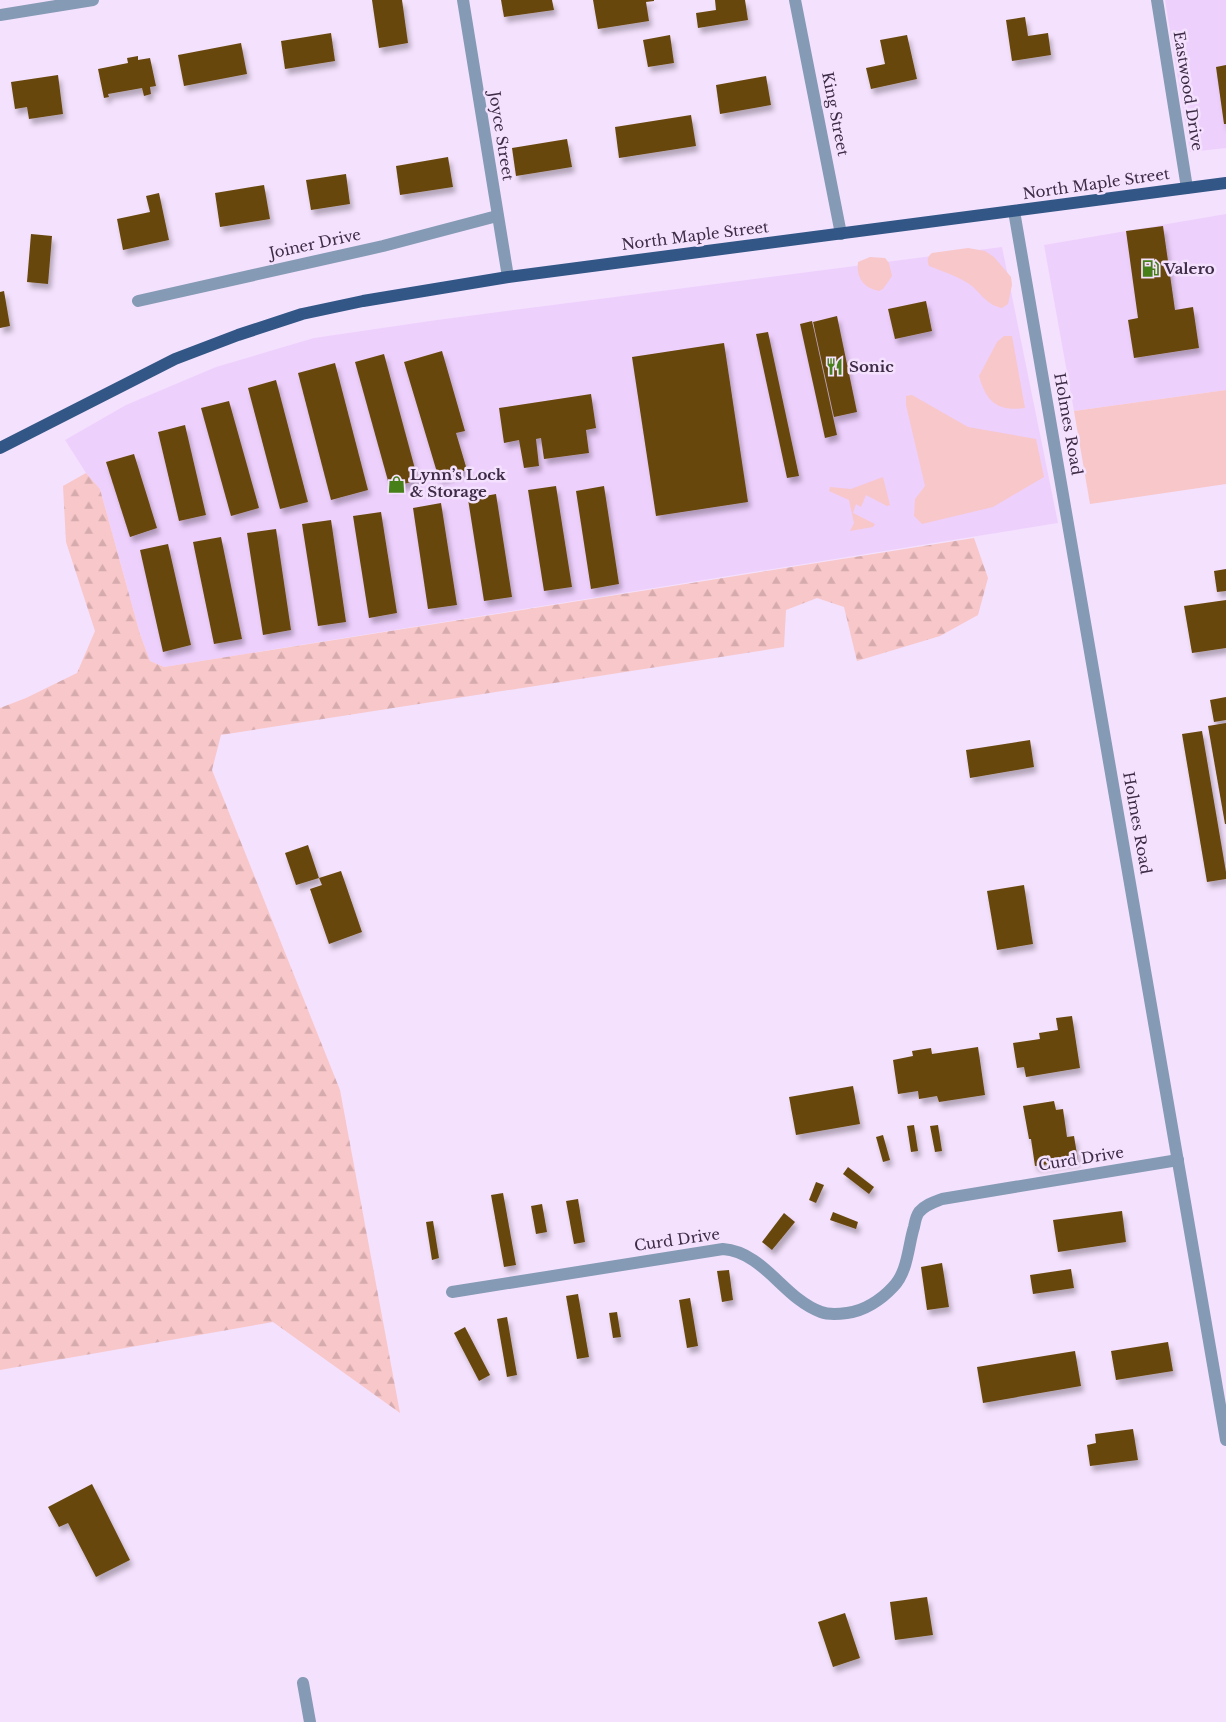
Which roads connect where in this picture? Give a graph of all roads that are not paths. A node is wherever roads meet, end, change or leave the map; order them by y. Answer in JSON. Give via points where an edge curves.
{"nodes":[{"id":1,"x":93,"y":0,"type":"edge"},
{"id":2,"x":463,"y":0,"type":"edge"},
{"id":3,"x":795,"y":0,"type":"edge"},
{"id":4,"x":1157,"y":0,"type":"edge"},
{"id":5,"x":0,"y":15,"type":"edge"},
{"id":6,"x":1226,"y":183,"type":"edge"},
{"id":7,"x":1187,"y":188,"type":"junction"},
{"id":8,"x":1014,"y":211,"type":"junction"},
{"id":9,"x":497,"y":216,"type":"junction"},
{"id":10,"x":842,"y":234,"type":"junction"},
{"id":11,"x":508,"y":277,"type":"junction"},
{"id":12,"x":138,"y":301,"type":"dead end"},
{"id":13,"x":0,"y":448,"type":"edge"},
{"id":14,"x":1178,"y":1160,"type":"junction"},
{"id":15,"x":452,"y":1292,"type":"dead end"},
{"id":16,"x":1226,"y":1440,"type":"edge"},
{"id":17,"x":303,"y":1683,"type":"dead end"},
{"id":18,"x":310,"y":1722,"type":"edge"}],
"edges":[{"from":1,"to":5,"type":"street"},
{"from":2,"to":9,"type":"street","name":"Joyce Street"},
{"from":3,"to":10,"type":"street","name":"King Street"},
{"from":4,"to":7,"type":"street","name":"Eastwood Drive"},
{"from":6,"to":7,"type":"main road","name":"North Maple Street"},
{"from":7,"to":8,"type":"main road","name":"North Maple Street"},
{"from":8,"to":10,"type":"main road","name":"North Maple Street"},
{"from":8,"to":14,"type":"street","name":"Holmes Road"},
{"from":9,"to":11,"type":"street","name":"Joyce Street"},
{"from":9,"to":12,"type":"street","name":"Joiner Drive","via":[[383,246]]},
{"from":10,"to":11,"type":"main road","name":"North Maple Street"},
{"from":11,"to":13,"type":"main road","name":"North Maple Street","via":[[302,314],[238,335],[175,359]]},
{"from":14,"to":15,"type":"street","name":"Curd Drive","via":[[942,1199],[928,1205],[918,1213],[905,1266],[894,1286],[865,1308],[853,1312],[823,1313],[808,1306],[746,1255],[723,1249]]},
{"from":14,"to":16,"type":"street","name":"Holmes Road"},
{"from":17,"to":18,"type":"street"}]}
